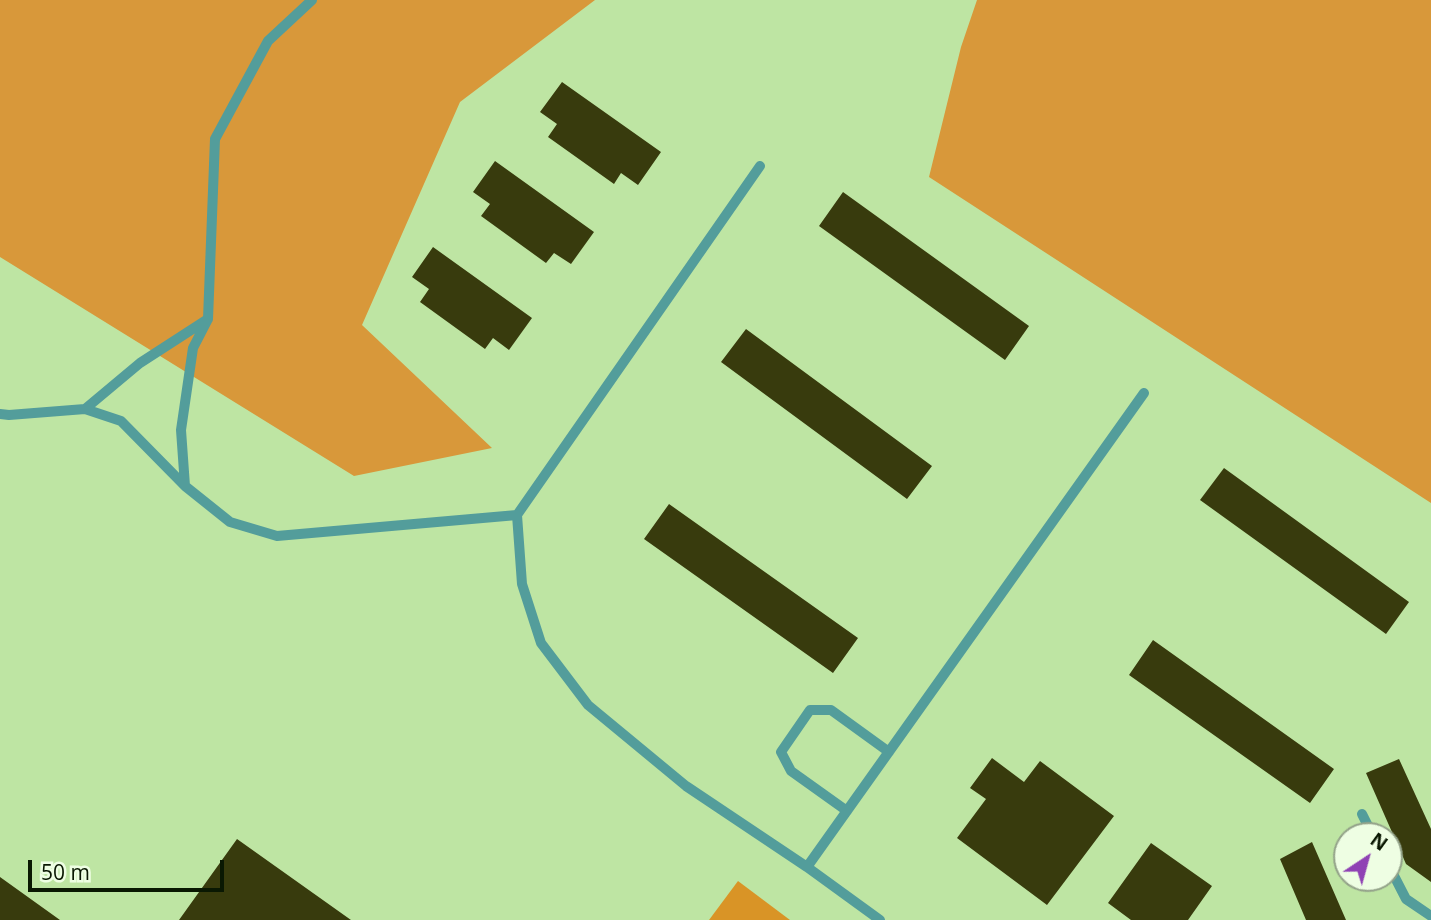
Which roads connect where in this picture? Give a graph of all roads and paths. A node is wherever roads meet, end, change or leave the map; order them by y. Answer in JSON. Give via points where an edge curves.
{"nodes":[{"id":1,"x":312,"y":0,"type":"edge"},
{"id":2,"x":760,"y":166,"type":"dead end"},
{"id":3,"x":208,"y":320,"type":"junction"},
{"id":4,"x":1144,"y":393,"type":"dead end"},
{"id":5,"x":85,"y":409,"type":"junction"},
{"id":6,"x":0,"y":414,"type":"edge"},
{"id":7,"x":186,"y":486,"type":"junction"},
{"id":8,"x":517,"y":515,"type":"junction"},
{"id":9,"x":889,"y":752,"type":"junction"},
{"id":10,"x":847,"y":811,"type":"junction"},
{"id":11,"x":1362,"y":814,"type":"dead end"},
{"id":12,"x":1366,"y":822,"type":"edge"},
{"id":13,"x":807,"y":867,"type":"junction"},
{"id":14,"x":1402,"y":892,"type":"edge"},
{"id":15,"x":1431,"y":916,"type":"edge"},
{"id":16,"x":880,"y":920,"type":"edge"}],
"edges":[{"from":1,"to":3,"type":"lane","via":[[268,41],[215,139]]},
{"from":2,"to":8,"type":"lane"},
{"from":3,"to":5,"type":"lane","via":[[140,363]]},
{"from":3,"to":7,"type":"lane","via":[[193,348],[181,430]]},
{"from":4,"to":9,"type":"lane"},
{"from":5,"to":6,"type":"lane"},
{"from":5,"to":7,"type":"lane","via":[[121,421]]},
{"from":7,"to":8,"type":"lane","via":[[230,522],[278,536]]},
{"from":8,"to":13,"type":"lane","via":[[522,584],[541,643],[588,705],[686,786]]},
{"from":9,"to":10,"type":"lane"},
{"from":9,"to":10,"type":"lane","via":[[831,710],[810,709],[781,752],[791,771]]},
{"from":10,"to":13,"type":"lane"},
{"from":11,"to":12,"type":"lane"},
{"from":13,"to":16,"type":"lane"},
{"from":14,"to":15,"type":"lane"}]}
